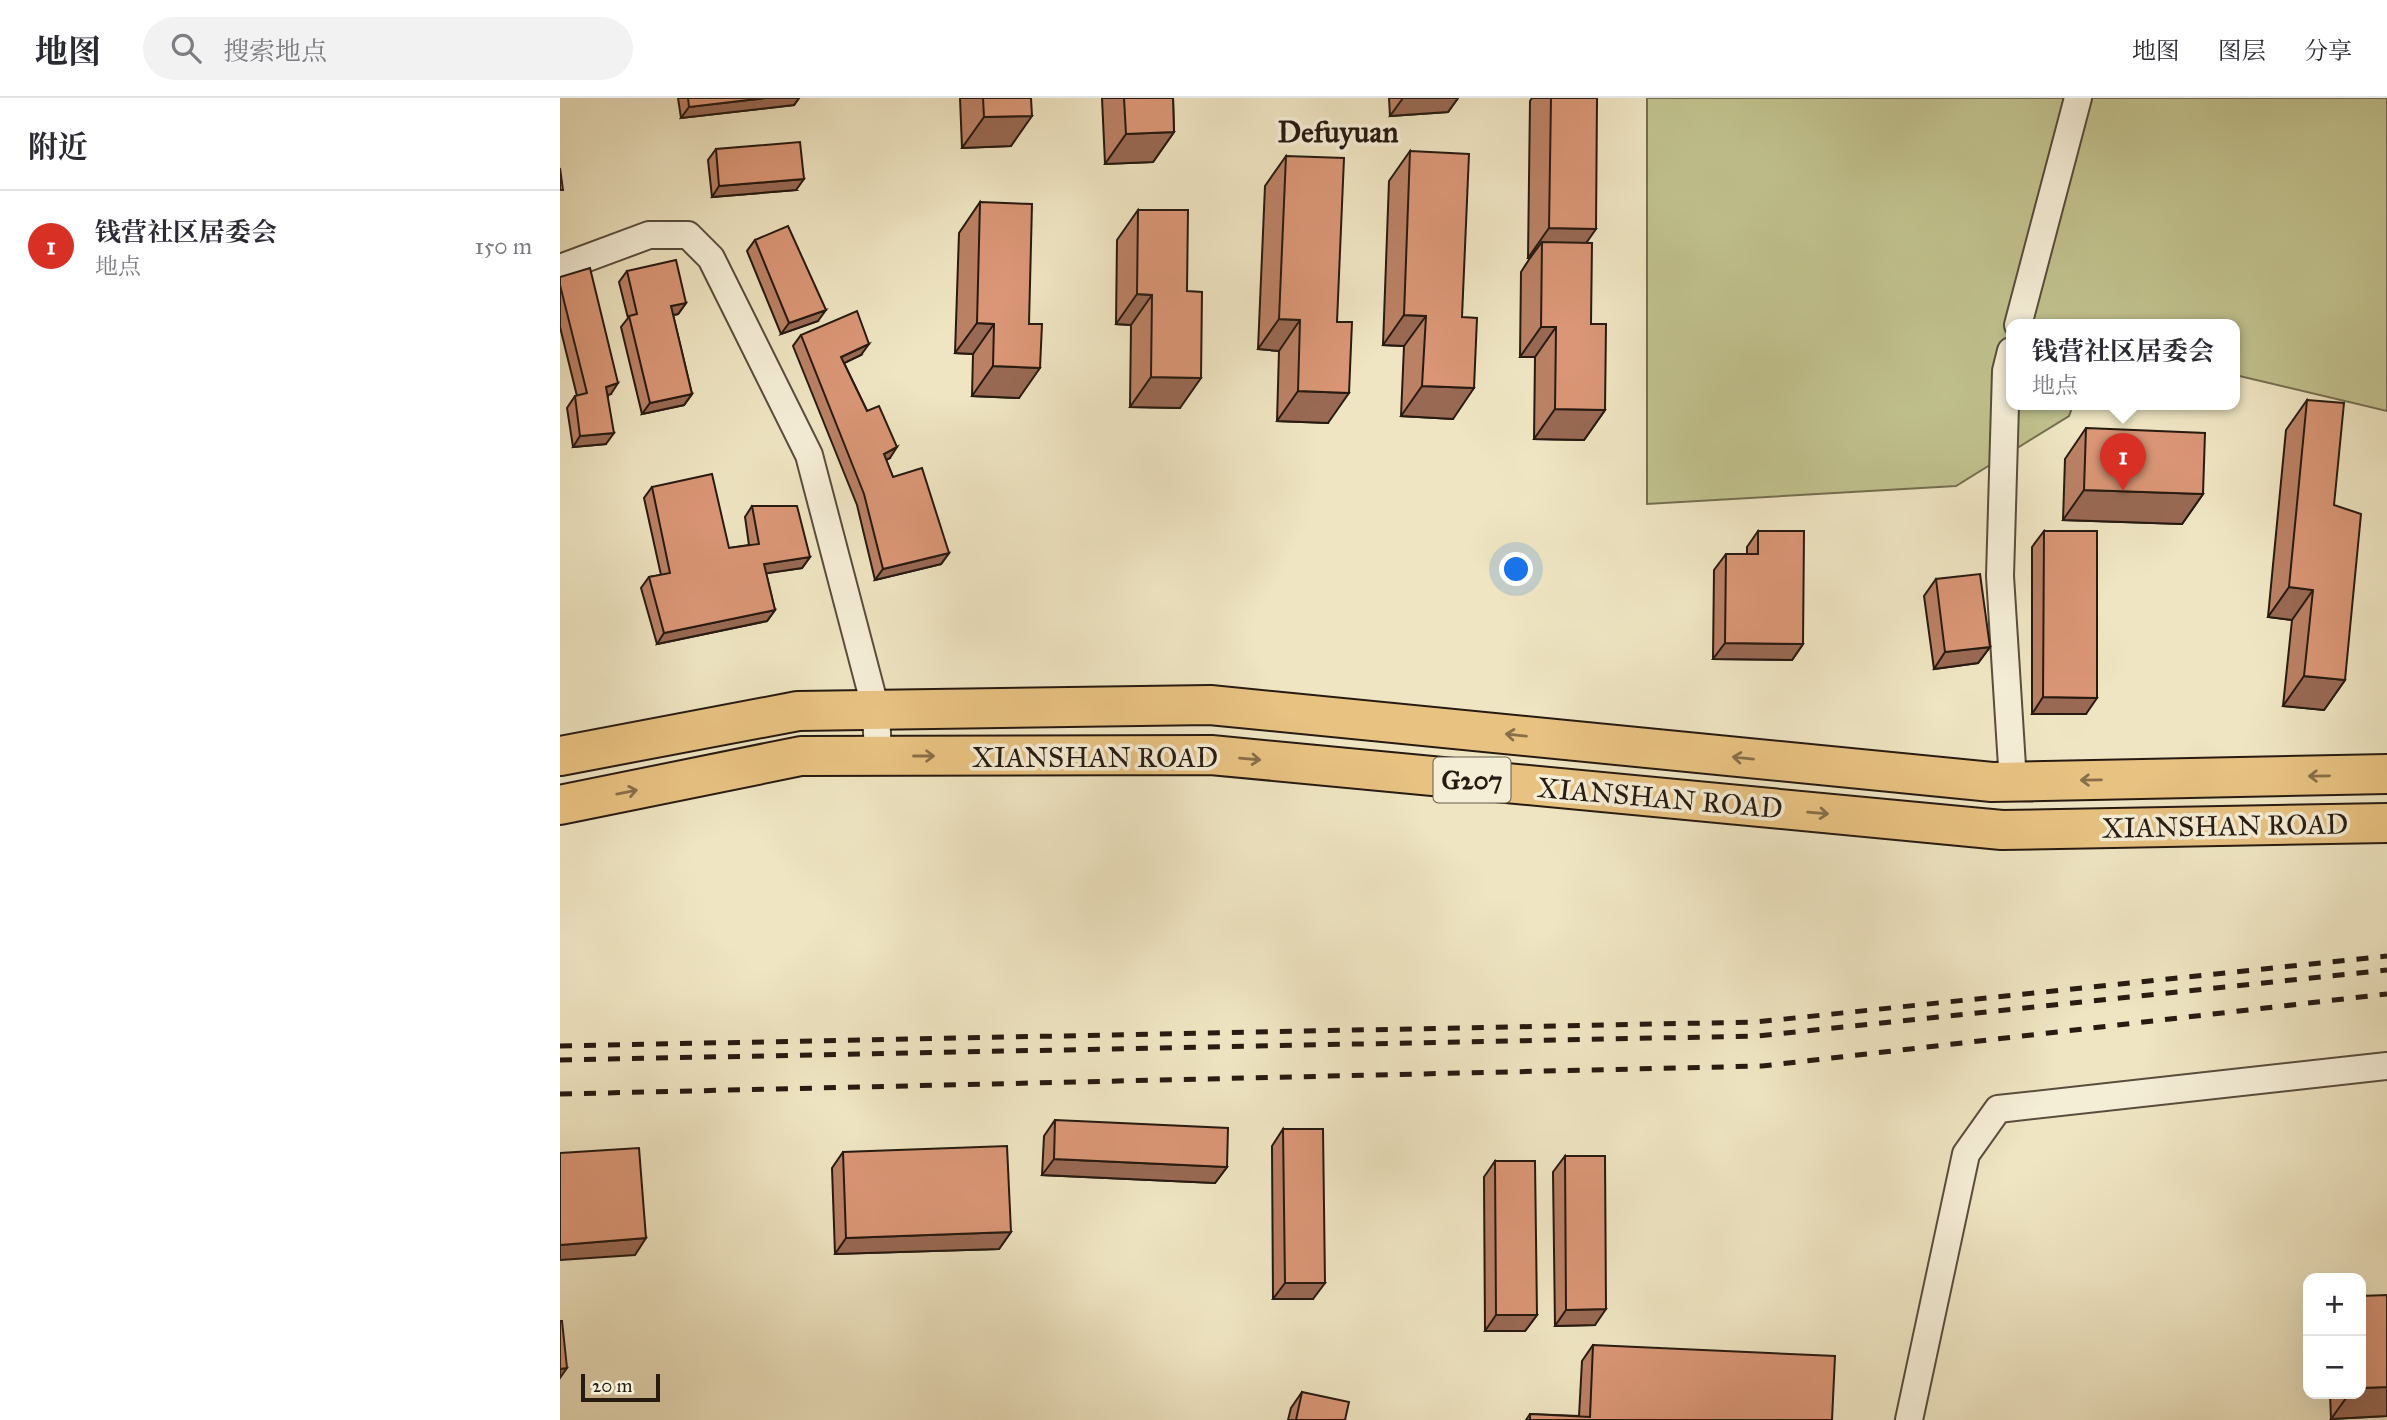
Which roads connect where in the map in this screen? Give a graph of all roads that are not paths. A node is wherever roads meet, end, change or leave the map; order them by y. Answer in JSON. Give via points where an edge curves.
{"nodes":[{"id":1,"x":2078,"y":98,"type":"edge"},
{"id":2,"x":560,"y":268,"type":"edge"},
{"id":3,"x":2020,"y":319,"type":"edge"},
{"id":4,"x":2006,"y":371,"type":"edge"},
{"id":5,"x":876,"y":710,"type":"junction"},
{"id":6,"x":560,"y":756,"type":"edge"},
{"id":7,"x":878,"y":756,"type":"junction"},
{"id":8,"x":2387,"y":774,"type":"edge"},
{"id":9,"x":2013,"y":782,"type":"junction"},
{"id":10,"x":560,"y":805,"type":"edge"},
{"id":11,"x":2387,"y":823,"type":"edge"},
{"id":12,"x":2387,"y":1066,"type":"edge"},
{"id":13,"x":1909,"y":1420,"type":"edge"}],
"edges":[{"from":1,"to":3,"type":"street"},
{"from":2,"to":5,"type":"street","via":[[649,235],[688,235],[711,258],[808,455]]},
{"from":4,"to":9,"type":"street","via":[[2000,576]]},
{"from":5,"to":6,"type":"highway","name":"XIANSHAN ROAD","number":"G207","via":[[798,711]]},
{"from":5,"to":7,"type":"street"},
{"from":9,"to":5,"type":"highway","name":"XIANSHAN ROAD","number":"G207","one_way":true,"via":[[1210,705]]},
{"from":10,"to":7,"type":"highway","name":"XIANSHAN ROAD","number":"G207","one_way":true,"via":[[801,756]]},
{"from":7,"to":11,"type":"highway","name":"XIANSHAN ROAD","number":"G207","one_way":true,"via":[[1211,755],[2002,830]]},
{"from":8,"to":9,"type":"highway","name":"XIANSHAN ROAD","number":"G207","one_way":true},
{"from":12,"to":13,"type":"street","via":[[1998,1110],[1966,1154]]}]}
